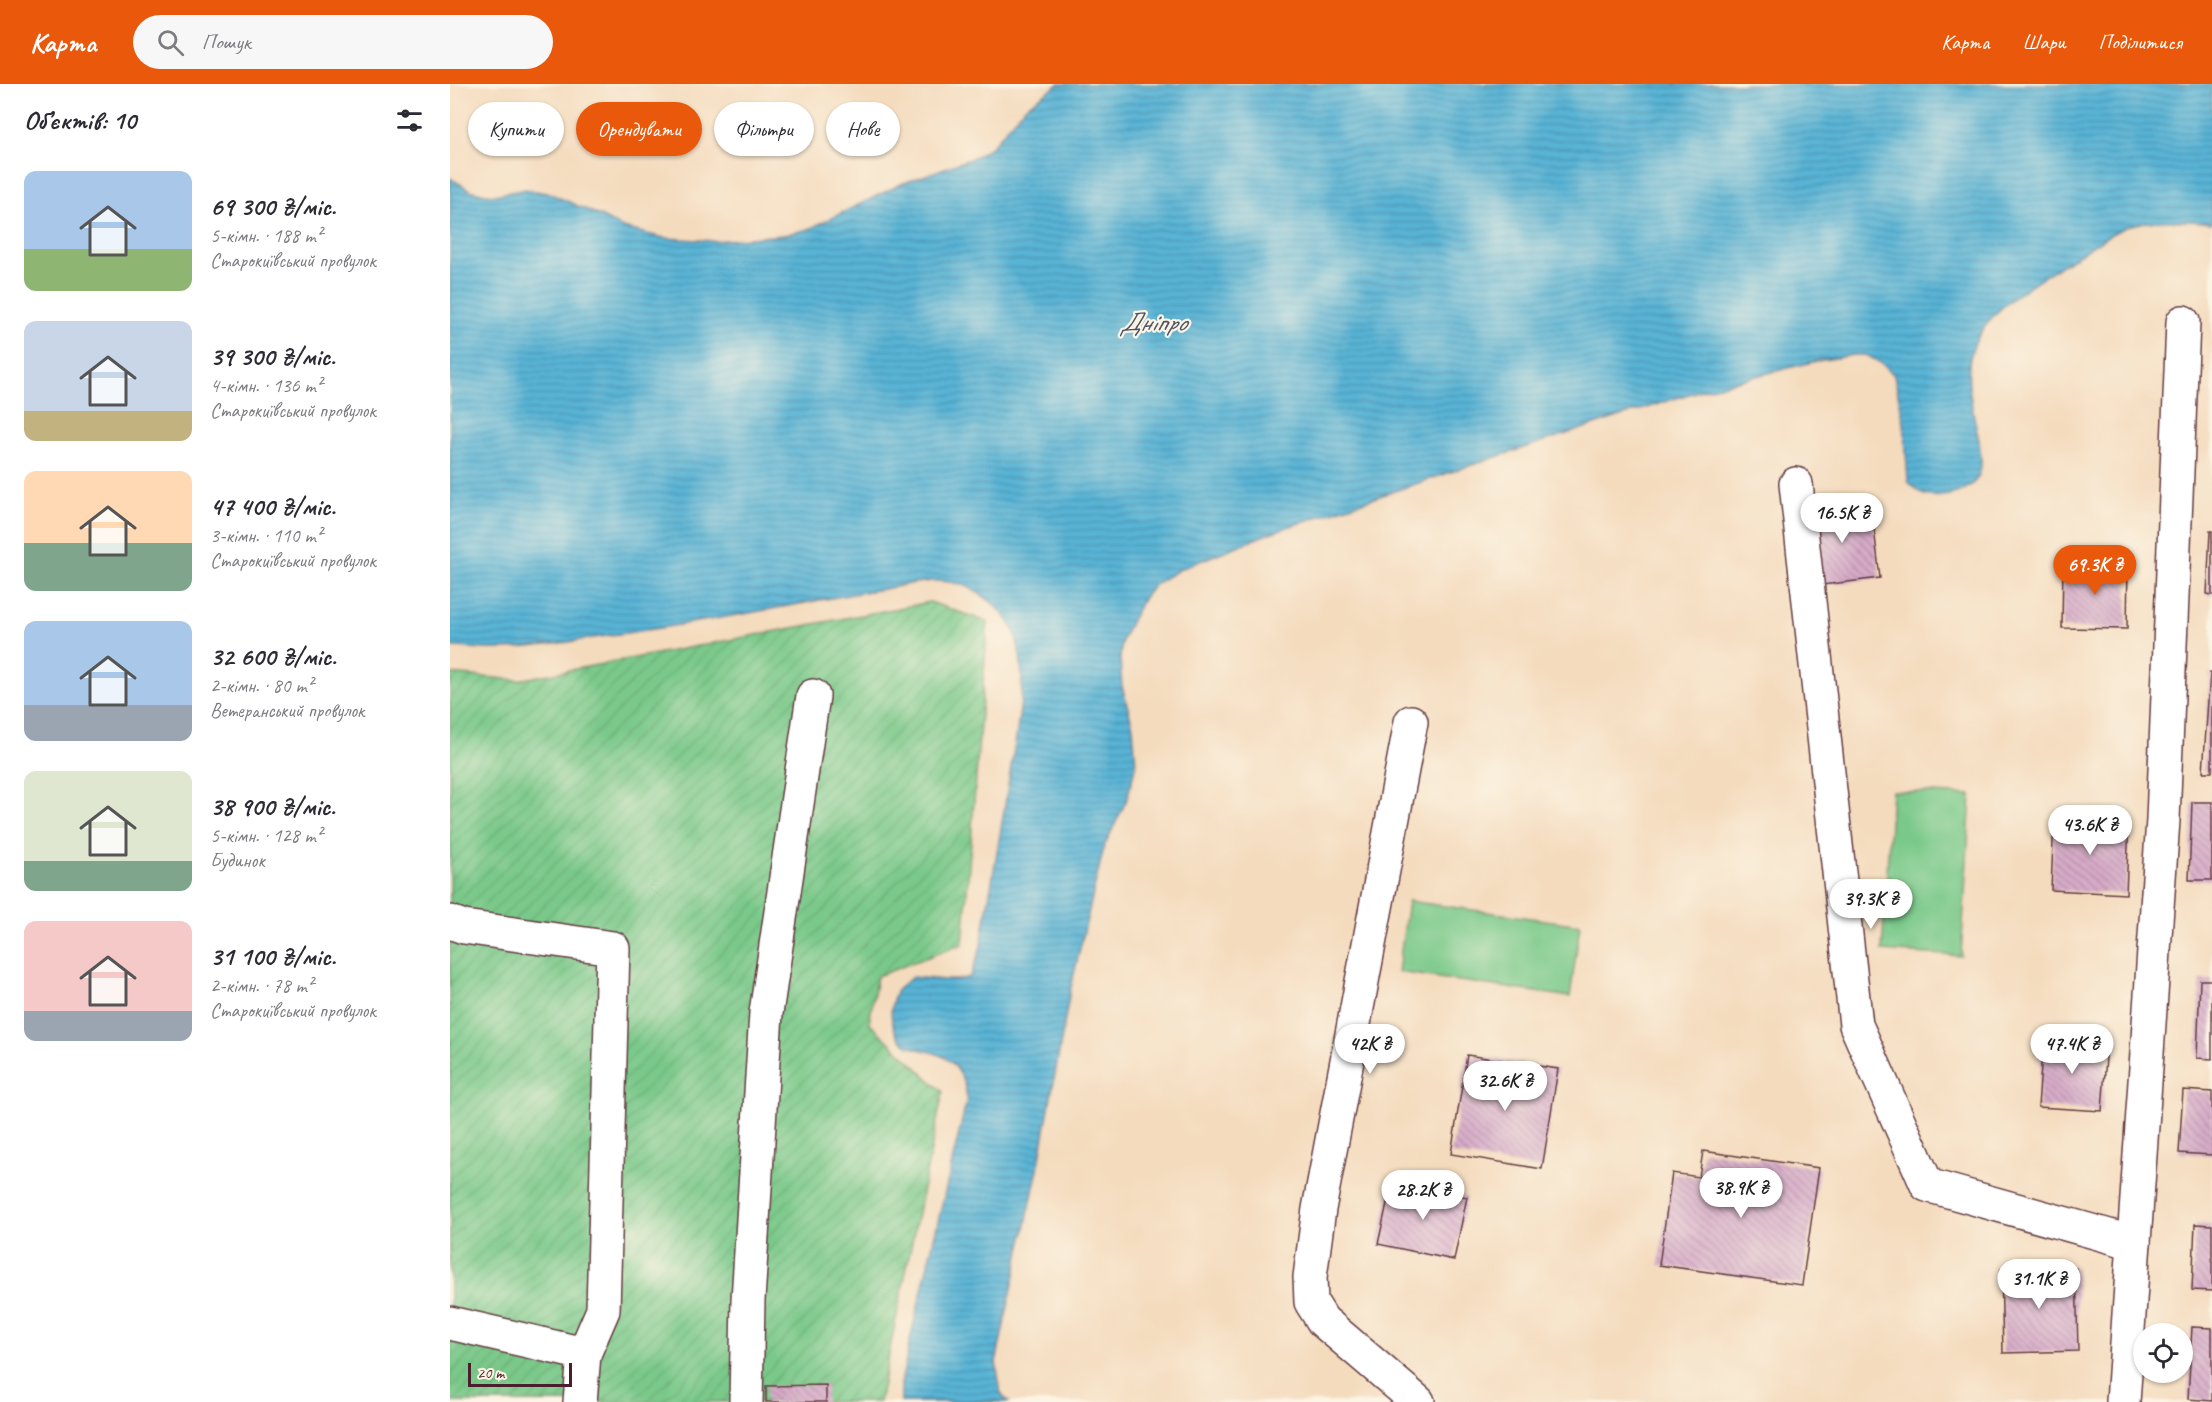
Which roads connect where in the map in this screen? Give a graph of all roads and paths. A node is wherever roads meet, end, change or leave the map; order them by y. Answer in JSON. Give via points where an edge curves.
{"nodes":[{"id":1,"x":2183,"y":322,"type":"dead end"},
{"id":2,"x":1796,"y":484,"type":"dead end"},
{"id":3,"x":813,"y":696,"type":"dead end"},
{"id":4,"x":1411,"y":722,"type":"dead end"},
{"id":5,"x":450,"y":922,"type":"edge"},
{"id":6,"x":2134,"y":1243,"type":"junction"},
{"id":7,"x":450,"y":1323,"type":"edge"},
{"id":8,"x":584,"y":1353,"type":"junction"},
{"id":9,"x":580,"y":1402,"type":"edge"},
{"id":10,"x":746,"y":1402,"type":"edge"},
{"id":11,"x":1418,"y":1402,"type":"edge"},
{"id":12,"x":2123,"y":1402,"type":"edge"}],
"edges":[{"from":1,"to":6,"type":"street","via":[[2163,820]]},
{"from":2,"to":6,"type":"street","via":[[1856,1025],[1927,1185]]},
{"from":3,"to":10,"type":"street","via":[[766,1013],[748,1300]]},
{"from":4,"to":11,"type":"street","via":[[1319,1209],[1310,1277],[1311,1302],[1323,1321]]},
{"from":5,"to":8,"type":"street","via":[[613,948],[603,1311]]},
{"from":6,"to":12,"type":"street"},
{"from":7,"to":8,"type":"street"},
{"from":8,"to":9,"type":"street"}]}
